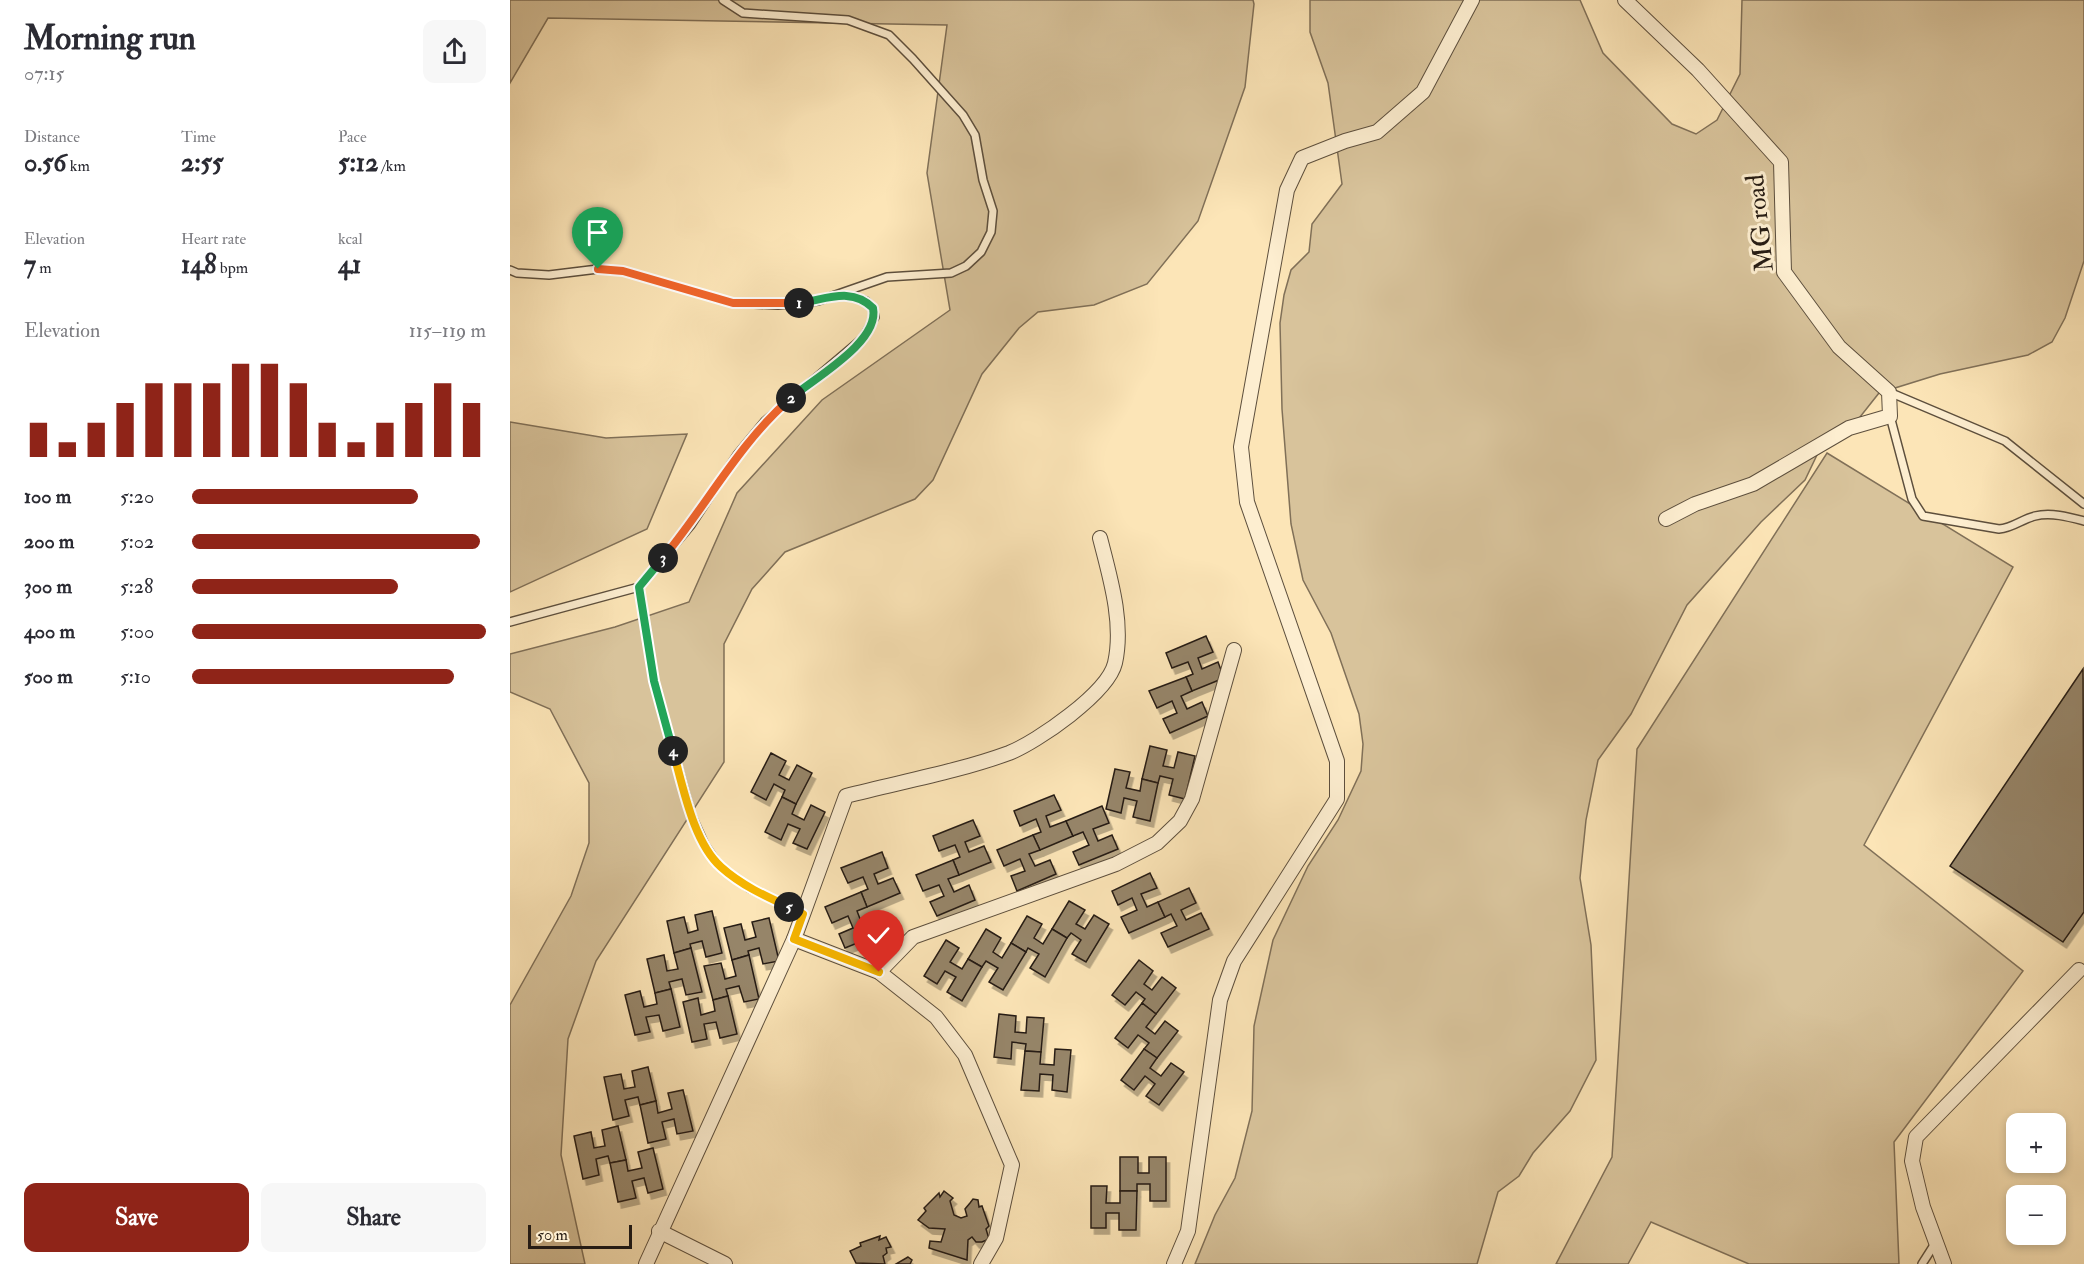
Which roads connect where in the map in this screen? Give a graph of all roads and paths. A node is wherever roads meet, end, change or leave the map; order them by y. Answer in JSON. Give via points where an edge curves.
{"nodes":[{"id":1,"x":723,"y":0,"type":"edge"},
{"id":2,"x":1472,"y":0,"type":"edge"},
{"id":3,"x":1625,"y":0,"type":"edge"},
{"id":4,"x":510,"y":270,"type":"edge"},
{"id":5,"x":843,"y":294,"type":"junction"},
{"id":6,"x":1889,"y":392,"type":"junction"},
{"id":7,"x":1890,"y":416,"type":"junction"},
{"id":8,"x":2084,"y":504,"type":"edge"},
{"id":9,"x":1666,"y":519,"type":"dead end"},
{"id":10,"x":2084,"y":521,"type":"edge"},
{"id":11,"x":1100,"y":538,"type":"dead end"},
{"id":12,"x":639,"y":587,"type":"junction"},
{"id":13,"x":510,"y":622,"type":"edge"},
{"id":14,"x":1234,"y":650,"type":"dead end"},
{"id":15,"x":803,"y":914,"type":"junction"},
{"id":16,"x":794,"y":939,"type":"junction"},
{"id":17,"x":2082,"y":967,"type":"edge"},
{"id":18,"x":879,"y":972,"type":"junction"},
{"id":19,"x":659,"y":1231,"type":"junction"},
{"id":20,"x":1936,"y":1242,"type":"junction"},
{"id":21,"x":646,"y":1264,"type":"edge"},
{"id":22,"x":725,"y":1264,"type":"edge"},
{"id":23,"x":981,"y":1264,"type":"edge"},
{"id":24,"x":1174,"y":1264,"type":"edge"},
{"id":25,"x":1922,"y":1264,"type":"edge"},
{"id":26,"x":1944,"y":1264,"type":"edge"}],
"edges":[{"from":1,"to":5,"type":"lane","via":[[743,13],[848,20],[889,35],[975,135],[993,211],[991,232],[981,252],[951,273],[887,277]]},
{"from":2,"to":24,"type":"street","via":[[1423,92],[1377,132],[1302,158],[1287,190],[1241,447],[1247,502],[1337,761],[1337,799],[1234,961],[1220,1000],[1188,1231]]},
{"from":3,"to":6,"type":"street","name":"MG road","via":[[1698,70],[1781,162],[1784,272],[1839,347]]},
{"from":4,"to":5,"type":"lane","via":[[549,275],[598,269],[623,271],[733,303],[778,305]]},
{"from":5,"to":12,"type":"lane","via":[[857,297],[873,308],[875,317],[863,338],[765,421],[737,455],[691,525]]},
{"from":6,"to":7,"type":"street"},
{"from":6,"to":8,"type":"lane","via":[[2005,441]]},
{"from":7,"to":9,"type":"street","via":[[1849,428],[1753,484],[1695,504]]},
{"from":7,"to":10,"type":"lane","via":[[1912,499],[1923,516],[1999,529],[2036,516]]},
{"from":11,"to":15,"type":"street","via":[[1111,580],[1118,636],[1115,665],[1102,686],[1089,702],[1011,752],[846,796]]},
{"from":12,"to":13,"type":"lane"},
{"from":12,"to":15,"type":"lane","via":[[654,681],[691,814],[705,845],[719,866],[749,888]]},
{"from":14,"to":18,"type":"street","via":[[1192,799],[1180,820],[1156,843],[1116,864],[913,937]]},
{"from":15,"to":16,"type":"street"},
{"from":16,"to":18,"type":"street"},
{"from":16,"to":19,"type":"street"},
{"from":17,"to":20,"type":"street","via":[[1916,1137],[1912,1161]]},
{"from":18,"to":23,"type":"street","via":[[936,1017],[965,1055],[1012,1165],[996,1238]]},
{"from":19,"to":21,"type":"street"},
{"from":19,"to":22,"type":"street"},
{"from":20,"to":25,"type":"lane"},
{"from":20,"to":26,"type":"street"}]}
